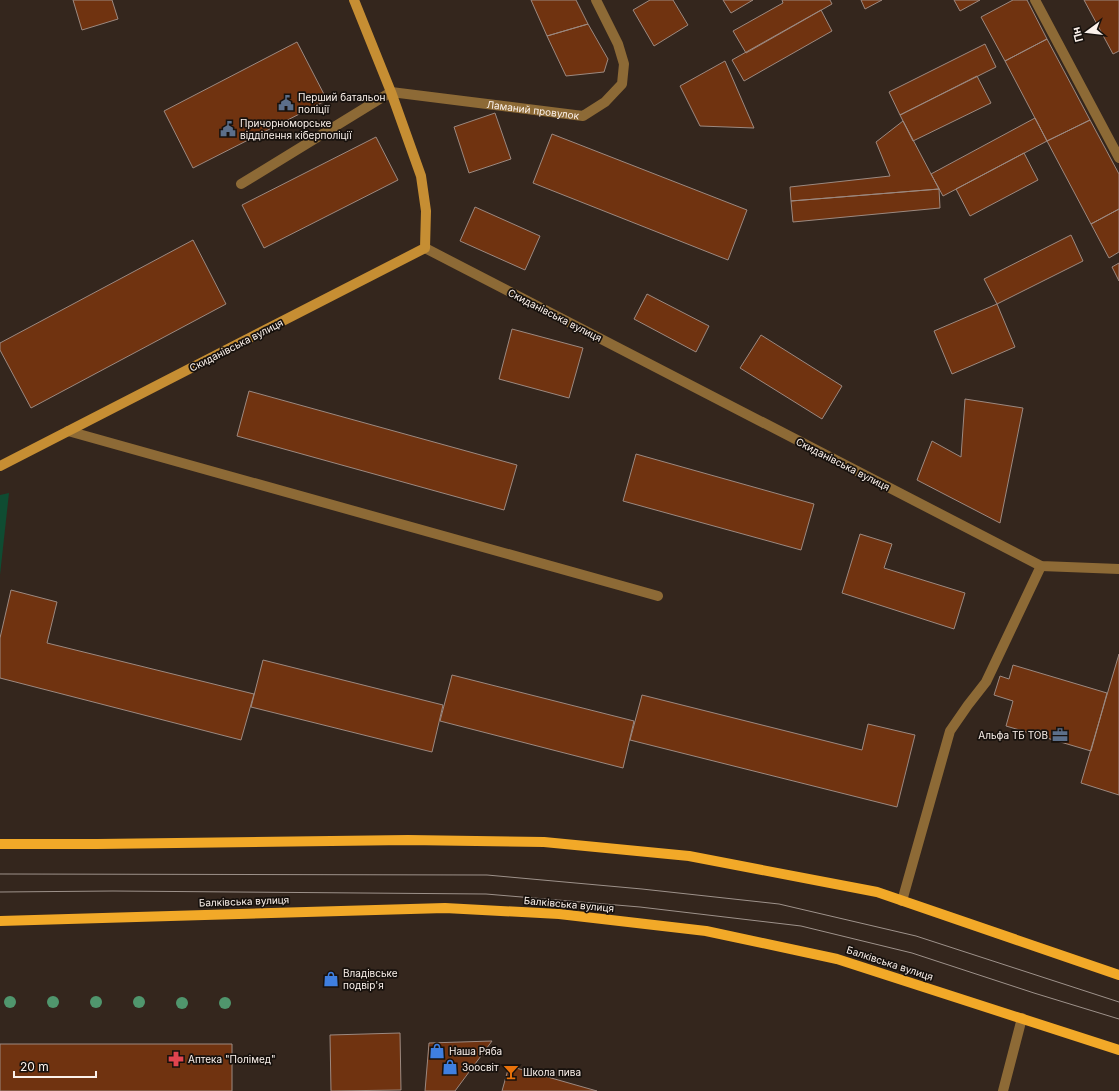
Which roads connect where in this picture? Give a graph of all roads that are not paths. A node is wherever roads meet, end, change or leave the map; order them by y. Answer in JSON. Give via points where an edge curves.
{"nodes":[{"id":1,"x":354,"y":0,"type":"edge"},
{"id":2,"x":596,"y":0,"type":"edge"},
{"id":3,"x":1035,"y":0,"type":"edge"},
{"id":4,"x":391,"y":92,"type":"junction"},
{"id":5,"x":1119,"y":158,"type":"edge"},
{"id":6,"x":241,"y":184,"type":"dead end"},
{"id":7,"x":425,"y":248,"type":"junction"},
{"id":8,"x":68,"y":431,"type":"junction"},
{"id":9,"x":0,"y":466,"type":"edge"},
{"id":10,"x":1041,"y":566,"type":"junction"},
{"id":11,"x":1119,"y":569,"type":"edge"},
{"id":12,"x":658,"y":596,"type":"dead end"},
{"id":13,"x":0,"y":844,"type":"edge"},
{"id":14,"x":902,"y":901,"type":"junction"},
{"id":15,"x":0,"y":920,"type":"edge"},
{"id":16,"x":1119,"y":975,"type":"edge"},
{"id":17,"x":1022,"y":1018,"type":"junction"},
{"id":18,"x":1119,"y":1050,"type":"edge"},
{"id":19,"x":1003,"y":1091,"type":"edge"}],
"edges":[{"from":1,"to":4,"type":"street"},
{"from":2,"to":4,"type":"street","name":"Ламаний провулок","via":[[618,44],[624,64],[622,84],[605,102],[583,116]]},
{"from":3,"to":5,"type":"street"},
{"from":4,"to":6,"type":"street"},
{"from":4,"to":7,"type":"street","via":[[421,176],[426,212]]},
{"from":7,"to":8,"type":"street","name":"Скиданівська вулиця"},
{"from":7,"to":10,"type":"street","name":"Скиданівська вулиця"},
{"from":8,"to":9,"type":"street","name":"Скиданівська вулиця"},
{"from":8,"to":12,"type":"street"},
{"from":10,"to":11,"type":"street","name":"Скиданівська вулиця"},
{"from":10,"to":14,"type":"street","via":[[986,682],[950,731]]},
{"from":13,"to":14,"type":"main road","via":[[408,840],[544,842],[689,856],[877,892]]},
{"from":14,"to":16,"type":"main road"},
{"from":15,"to":17,"type":"main road","name":"Балківська вулиця","via":[[445,908],[559,914],[706,931],[837,958]]},
{"from":17,"to":18,"type":"main road","name":"Балківська вулиця"},
{"from":17,"to":19,"type":"street"}]}
